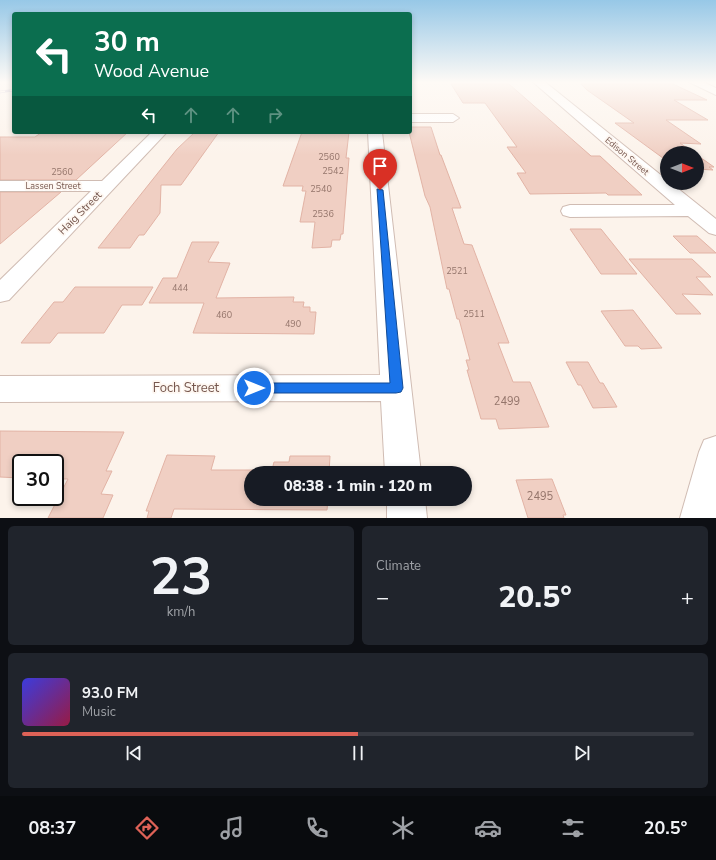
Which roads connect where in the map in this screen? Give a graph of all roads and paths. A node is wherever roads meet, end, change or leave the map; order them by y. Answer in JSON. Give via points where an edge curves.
{"nodes":[{"id":1,"x":567,"y":106,"type":"edge"},
{"id":2,"x":412,"y":118,"type":"edge"},
{"id":3,"x":453,"y":118,"type":"dead end"},
{"id":4,"x":158,"y":134,"type":"edge"},
{"id":5,"x":375,"y":134,"type":"edge"},
{"id":6,"x":0,"y":186,"type":"edge"},
{"id":7,"x":106,"y":186,"type":"junction"},
{"id":8,"x":693,"y":210,"type":"junction"},
{"id":9,"x":570,"y":211,"type":"dead end"},
{"id":10,"x":716,"y":229,"type":"edge"},
{"id":11,"x":0,"y":294,"type":"edge"},
{"id":12,"x":396,"y":388,"type":"junction"},
{"id":13,"x":0,"y":389,"type":"edge"},
{"id":14,"x":716,"y":452,"type":"edge"},
{"id":15,"x":402,"y":466,"type":"edge"},
{"id":16,"x":406,"y":506,"type":"edge"},
{"id":17,"x":407,"y":518,"type":"edge"},
{"id":18,"x":700,"y":518,"type":"edge"}],
"edges":[{"from":1,"to":8,"type":"street","name":"Edison Street"},
{"from":2,"to":3,"type":"street"},
{"from":4,"to":7,"type":"street","name":"Haig Street"},
{"from":5,"to":12,"type":"street"},
{"from":6,"to":7,"type":"street","name":"Lassen Street"},
{"from":7,"to":11,"type":"street","name":"Haig Street"},
{"from":8,"to":9,"type":"street"},
{"from":8,"to":10,"type":"street","name":"Edison Street"},
{"from":12,"to":13,"type":"street","name":"Foch Street"},
{"from":12,"to":15,"type":"street"},
{"from":14,"to":18,"type":"street"},
{"from":16,"to":17,"type":"street"}]}
